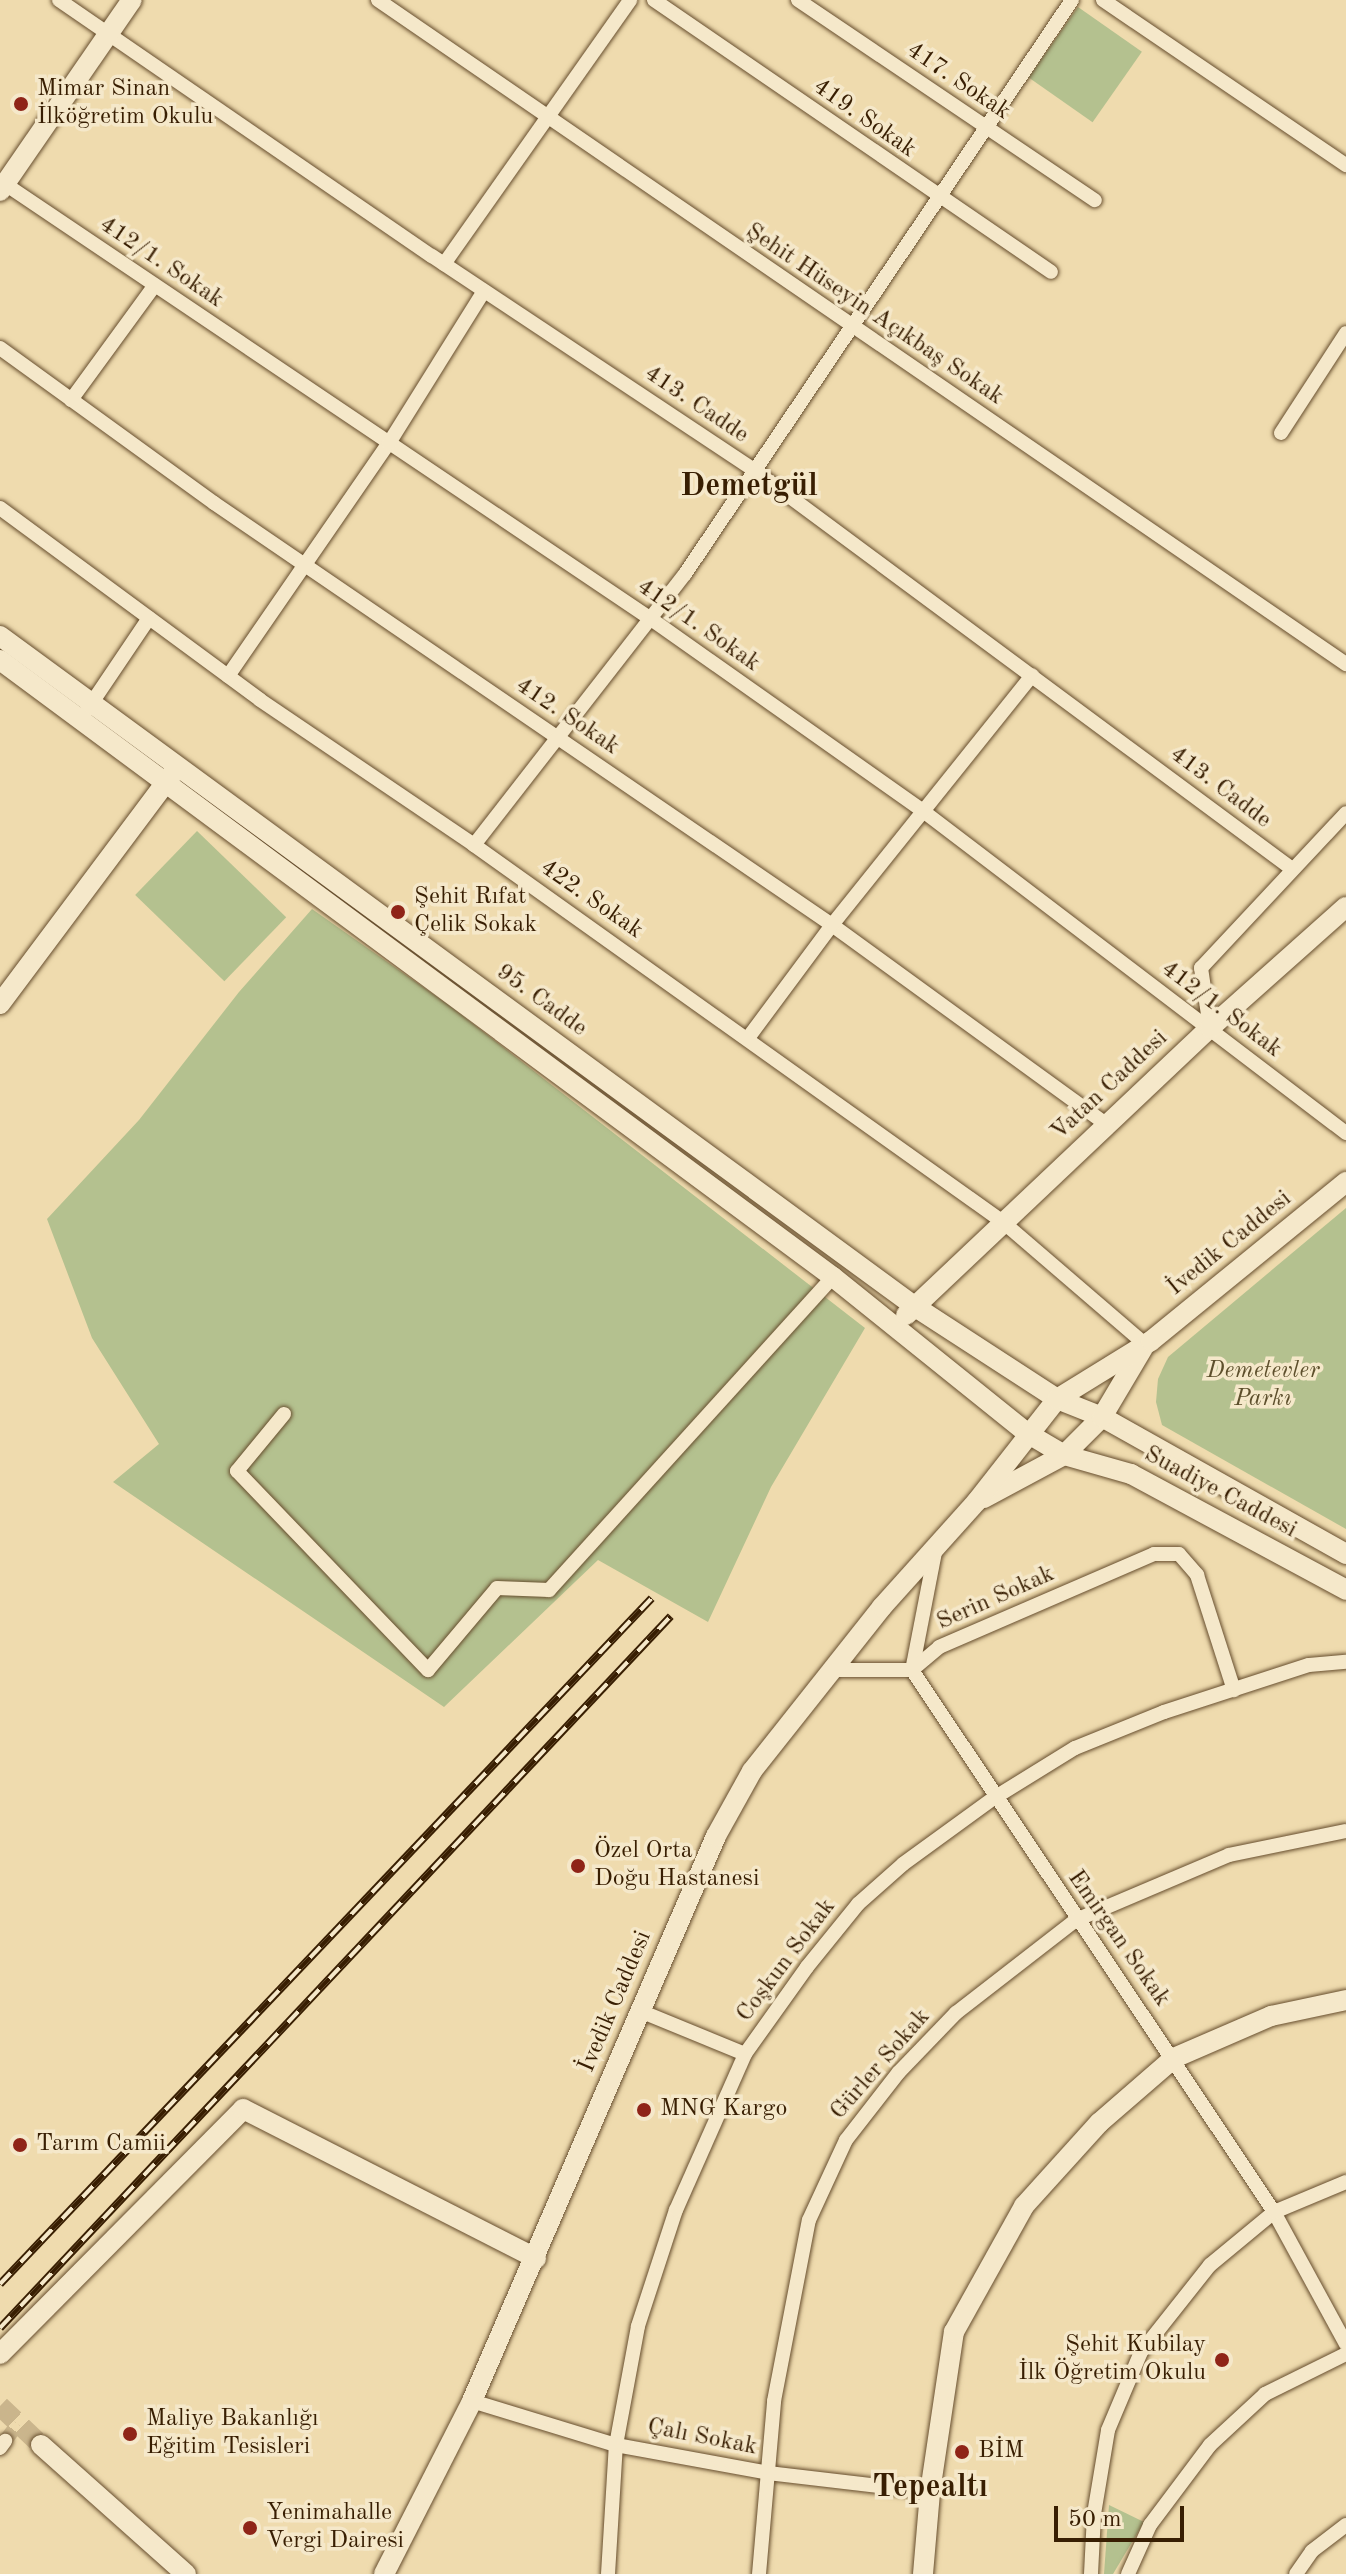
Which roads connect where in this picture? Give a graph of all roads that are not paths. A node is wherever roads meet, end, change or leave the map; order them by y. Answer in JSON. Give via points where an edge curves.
{"nodes":[{"id":1,"x":59,"y":0,"type":"edge"},
{"id":2,"x":132,"y":0,"type":"edge"},
{"id":3,"x":378,"y":0,"type":"edge"},
{"id":4,"x":630,"y":0,"type":"edge"},
{"id":5,"x":654,"y":0,"type":"edge"},
{"id":6,"x":798,"y":0,"type":"edge"},
{"id":7,"x":1072,"y":0,"type":"edge"},
{"id":8,"x":1103,"y":0,"type":"edge"},
{"id":9,"x":108,"y":35,"type":"junction"},
{"id":10,"x":547,"y":117,"type":"junction"},
{"id":11,"x":985,"y":127,"type":"junction"},
{"id":12,"x":1346,"y":165,"type":"edge"},
{"id":13,"x":2,"y":188,"type":"edge"},
{"id":14,"x":939,"y":197,"type":"junction"},
{"id":15,"x":1095,"y":200,"type":"dead end"},
{"id":16,"x":444,"y":264,"type":"junction"},
{"id":17,"x":1051,"y":272,"type":"dead end"},
{"id":18,"x":155,"y":285,"type":"junction"},
{"id":19,"x":484,"y":291,"type":"junction"},
{"id":20,"x":851,"y":327,"type":"junction"},
{"id":21,"x":1346,"y":333,"type":"edge"},
{"id":22,"x":0,"y":348,"type":"edge"},
{"id":23,"x":71,"y":400,"type":"junction"},
{"id":24,"x":1281,"y":433,"type":"dead end"},
{"id":25,"x":389,"y":443,"type":"junction"},
{"id":26,"x":755,"y":471,"type":"junction"},
{"id":27,"x":0,"y":508,"type":"edge"},
{"id":28,"x":306,"y":566,"type":"junction"},
{"id":29,"x":149,"y":618,"type":"junction"},
{"id":30,"x":651,"y":619,"type":"junction"},
{"id":31,"x":0,"y":636,"type":"edge"},
{"id":32,"x":0,"y":660,"type":"edge"},
{"id":33,"x":1346,"y":664,"type":"edge"},
{"id":34,"x":1032,"y":675,"type":"junction"},
{"id":35,"x":228,"y":676,"type":"junction"},
{"id":36,"x":86,"y":711,"type":"junction"},
{"id":37,"x":558,"y":737,"type":"junction"},
{"id":38,"x":172,"y":774,"type":"junction"},
{"id":39,"x":923,"y":811,"type":"junction"},
{"id":40,"x":1346,"y":813,"type":"edge"},
{"id":41,"x":474,"y":845,"type":"junction"},
{"id":42,"x":1292,"y":869,"type":"junction"},
{"id":43,"x":1346,"y":907,"type":"edge"},
{"id":44,"x":832,"y":925,"type":"junction"},
{"id":45,"x":0,"y":1004,"type":"edge"},
{"id":46,"x":1210,"y":1028,"type":"junction"},
{"id":47,"x":748,"y":1038,"type":"junction"},
{"id":48,"x":1107,"y":1125,"type":"junction"},
{"id":49,"x":1346,"y":1133,"type":"edge"},
{"id":50,"x":1346,"y":1182,"type":"edge"},
{"id":51,"x":1003,"y":1222,"type":"junction"},
{"id":52,"x":833,"y":1277,"type":"junction"},
{"id":53,"x":914,"y":1306,"type":"junction"},
{"id":54,"x":896,"y":1327,"type":"junction"},
{"id":55,"x":1145,"y":1344,"type":"junction"},
{"id":56,"x":1057,"y":1399,"type":"junction"},
{"id":57,"x":284,"y":1414,"type":"dead end"},
{"id":58,"x":1102,"y":1417,"type":"junction"},
{"id":59,"x":1027,"y":1433,"type":"junction"},
{"id":60,"x":1064,"y":1455,"type":"junction"},
{"id":61,"x":977,"y":1501,"type":"junction"},
{"id":62,"x":936,"y":1547,"type":"junction"},
{"id":63,"x":1346,"y":1554,"type":"edge"},
{"id":64,"x":1346,"y":1590,"type":"edge"},
{"id":65,"x":1346,"y":1662,"type":"edge"},
{"id":66,"x":831,"y":1670,"type":"junction"},
{"id":67,"x":912,"y":1670,"type":"junction"},
{"id":68,"x":1234,"y":1690,"type":"junction"},
{"id":69,"x":994,"y":1798,"type":"junction"},
{"id":70,"x":1346,"y":1831,"type":"edge"},
{"id":71,"x":1076,"y":1920,"type":"junction"},
{"id":72,"x":1346,"y":2000,"type":"edge"},
{"id":73,"x":640,"y":2011,"type":"junction"},
{"id":74,"x":745,"y":2054,"type":"junction"},
{"id":75,"x":1174,"y":2058,"type":"junction"},
{"id":76,"x":1346,"y":2182,"type":"edge"},
{"id":77,"x":1274,"y":2212,"type":"junction"},
{"id":78,"x":536,"y":2258,"type":"junction"},
{"id":79,"x":1346,"y":2344,"type":"edge"},
{"id":80,"x":0,"y":2354,"type":"edge"},
{"id":81,"x":1346,"y":2354,"type":"edge"},
{"id":82,"x":472,"y":2401,"type":"junction"},
{"id":83,"x":41,"y":2445,"type":"tunnel mouth"},
{"id":84,"x":616,"y":2445,"type":"junction"},
{"id":85,"x":768,"y":2473,"type":"junction"},
{"id":86,"x":930,"y":2492,"type":"junction"},
{"id":87,"x":1346,"y":2525,"type":"edge"},
{"id":88,"x":186,"y":2574,"type":"edge"},
{"id":89,"x":384,"y":2574,"type":"edge"},
{"id":90,"x":608,"y":2574,"type":"edge"},
{"id":91,"x":759,"y":2574,"type":"edge"},
{"id":92,"x":923,"y":2574,"type":"edge"},
{"id":93,"x":1091,"y":2574,"type":"edge"},
{"id":94,"x":1128,"y":2574,"type":"edge"},
{"id":95,"x":1296,"y":2574,"type":"edge"}],
"edges":[{"from":1,"to":9,"type":"street","name":"413. Cadde"},
{"from":2,"to":9,"type":"main road"},
{"from":3,"to":10,"type":"street","name":"Şehit Hüseyin Açıkbaş Sokak"},
{"from":4,"to":10,"type":"street"},
{"from":5,"to":14,"type":"street","name":"419. Sokak"},
{"from":6,"to":11,"type":"street","name":"417. Sokak"},
{"from":7,"to":11,"type":"street"},
{"from":8,"to":12,"type":"street"},
{"from":9,"to":13,"type":"main road"},
{"from":9,"to":16,"type":"street","name":"413. Cadde"},
{"from":10,"to":16,"type":"street"},
{"from":10,"to":20,"type":"street","name":"Şehit Hüseyin Açıkbaş Sokak"},
{"from":11,"to":14,"type":"street"},
{"from":11,"to":15,"type":"street","name":"417. Sokak"},
{"from":13,"to":18,"type":"street","name":"412/1. Sokak"},
{"from":14,"to":17,"type":"street","name":"419. Sokak"},
{"from":14,"to":20,"type":"street"},
{"from":16,"to":19,"type":"street","name":"413. Cadde"},
{"from":18,"to":23,"type":"street"},
{"from":18,"to":25,"type":"street","name":"412/1. Sokak"},
{"from":19,"to":25,"type":"street"},
{"from":19,"to":26,"type":"street","name":"413. Cadde"},
{"from":20,"to":26,"type":"street"},
{"from":20,"to":33,"type":"street","name":"Şehit Hüseyin Açıkbaş Sokak"},
{"from":21,"to":24,"type":"street"},
{"from":22,"to":23,"type":"street","name":"412. Sokak"},
{"from":23,"to":28,"type":"street","name":"412. Sokak"},
{"from":25,"to":28,"type":"street"},
{"from":25,"to":30,"type":"street","name":"412/1. Sokak"},
{"from":26,"to":30,"type":"street"},
{"from":26,"to":34,"type":"street","name":"413. Cadde"},
{"from":27,"to":29,"type":"street","name":"422. Sokak"},
{"from":28,"to":35,"type":"street"},
{"from":28,"to":37,"type":"street","name":"412. Sokak"},
{"from":29,"to":35,"type":"street","name":"422. Sokak"},
{"from":29,"to":36,"type":"street"},
{"from":30,"to":37,"type":"street"},
{"from":30,"to":39,"type":"street","name":"412/1. Sokak"},
{"from":31,"to":36,"type":"main road","name":"95. Cadde"},
{"from":32,"to":36,"type":"main road","name":"95. Cadde"},
{"from":34,"to":39,"type":"street"},
{"from":34,"to":42,"type":"street","name":"413. Cadde"},
{"from":35,"to":41,"type":"street","name":"422. Sokak"},
{"from":36,"to":38,"type":"main road","name":"95. Cadde"},
{"from":37,"to":41,"type":"street"},
{"from":37,"to":44,"type":"street","name":"412. Sokak"},
{"from":38,"to":45,"type":"main road"},
{"from":38,"to":52,"type":"main road","name":"95. Cadde"},
{"from":38,"to":53,"type":"main road","name":"95. Cadde"},
{"from":39,"to":44,"type":"street"},
{"from":39,"to":46,"type":"street","name":"412/1. Sokak"},
{"from":40,"to":42,"type":"street"},
{"from":41,"to":47,"type":"street","name":"422. Sokak"},
{"from":42,"to":46,"type":"street","via":[[1201,968]]},
{"from":43,"to":46,"type":"main road","name":"Vatan Caddesi"},
{"from":44,"to":47,"type":"street"},
{"from":44,"to":48,"type":"street","name":"412. Sokak"},
{"from":46,"to":48,"type":"main road","name":"Vatan Caddesi"},
{"from":46,"to":49,"type":"street","name":"412/1. Sokak"},
{"from":47,"to":51,"type":"street","name":"422. Sokak"},
{"from":48,"to":51,"type":"main road","name":"Vatan Caddesi"},
{"from":50,"to":55,"type":"main road","name":"İvedik Caddesi"},
{"from":51,"to":53,"type":"main road","name":"Vatan Caddesi"},
{"from":51,"to":55,"type":"street","name":"422. Sokak"},
{"from":52,"to":54,"type":"main road","name":"95. Cadde"},
{"from":52,"to":57,"type":"street","via":[[549,1590],[497,1588],[428,1670],[237,1471]]},
{"from":53,"to":54,"type":"main road","name":"Vatan Caddesi"},
{"from":53,"to":56,"type":"main road","name":"95. Cadde"},
{"from":54,"to":59,"type":"main road","name":"95. Cadde"},
{"from":55,"to":56,"type":"main road","name":"İvedik Caddesi"},
{"from":55,"to":58,"type":"main road","name":"İvedik Caddesi"},
{"from":56,"to":58,"type":"main road"},
{"from":56,"to":59,"type":"main road","name":"İvedik Caddesi"},
{"from":58,"to":60,"type":"main road","name":"İvedik Caddesi"},
{"from":58,"to":63,"type":"main road","name":"Suadiye Caddesi"},
{"from":59,"to":60,"type":"main road"},
{"from":59,"to":61,"type":"main road","name":"İvedik Caddesi"},
{"from":60,"to":61,"type":"main road","name":"İvedik Caddesi"},
{"from":60,"to":64,"type":"main road","name":"Suadiye Caddesi","via":[[1131,1474]]},
{"from":61,"to":62,"type":"main road","name":"İvedik Caddesi"},
{"from":62,"to":66,"type":"main road","name":"İvedik Caddesi"},
{"from":62,"to":67,"type":"street"},
{"from":65,"to":68,"type":"street","name":"Coşkun Sokak","via":[[1309,1665]]},
{"from":66,"to":67,"type":"street"},
{"from":66,"to":73,"type":"main road","name":"İvedik Caddesi","via":[[752,1771],[729,1810]]},
{"from":67,"to":68,"type":"street","name":"Serin Sokak","via":[[939,1647],[1154,1554],[1179,1554],[1197,1575]]},
{"from":67,"to":69,"type":"street","name":"Emirgan Sokak"},
{"from":68,"to":69,"type":"street","name":"Coşkun Sokak","via":[[1075,1748]]},
{"from":69,"to":71,"type":"street","name":"Emirgan Sokak"},
{"from":69,"to":74,"type":"street","name":"Coşkun Sokak","via":[[858,1904]]},
{"from":70,"to":71,"type":"street","name":"Gürler Sokak","via":[[1229,1855]]},
{"from":71,"to":75,"type":"street","name":"Emirgan Sokak"},
{"from":71,"to":85,"type":"street","name":"Gürler Sokak","via":[[956,2013],[899,2072],[846,2140],[806,2235],[774,2401]]},
{"from":72,"to":75,"type":"main road","via":[[1271,2016]]},
{"from":73,"to":74,"type":"street"},
{"from":73,"to":78,"type":"main road","name":"İvedik Caddesi"},
{"from":74,"to":84,"type":"street","name":"Coşkun Sokak","via":[[676,2210],[638,2326]]},
{"from":75,"to":77,"type":"street","name":"Emirgan Sokak"},
{"from":75,"to":86,"type":"main road","via":[[1099,2123],[1024,2206],[954,2332]]},
{"from":76,"to":77,"type":"street"},
{"from":77,"to":79,"type":"street","name":"Emirgan Sokak"},
{"from":77,"to":93,"type":"street","via":[[1210,2265],[1141,2352],[1108,2430],[1094,2514]]},
{"from":78,"to":80,"type":"main road","via":[[243,2109]]},
{"from":78,"to":82,"type":"main road","name":"İvedik Caddesi"},
{"from":81,"to":94,"type":"street","via":[[1265,2394],[1210,2445],[1150,2525]]},
{"from":82,"to":84,"type":"street","name":"Çalı Sokak"},
{"from":82,"to":89,"type":"main road","name":"İvedik Caddesi"},
{"from":83,"to":88,"type":"main road"},
{"from":84,"to":85,"type":"street","name":"Çalı Sokak"},
{"from":84,"to":90,"type":"street","name":"Coşkun Sokak"},
{"from":85,"to":86,"type":"street","name":"Çalı Sokak"},
{"from":85,"to":91,"type":"street","name":"Gürler Sokak"},
{"from":86,"to":92,"type":"main road"},
{"from":87,"to":95,"type":"street","via":[[1312,2551]]}]}
